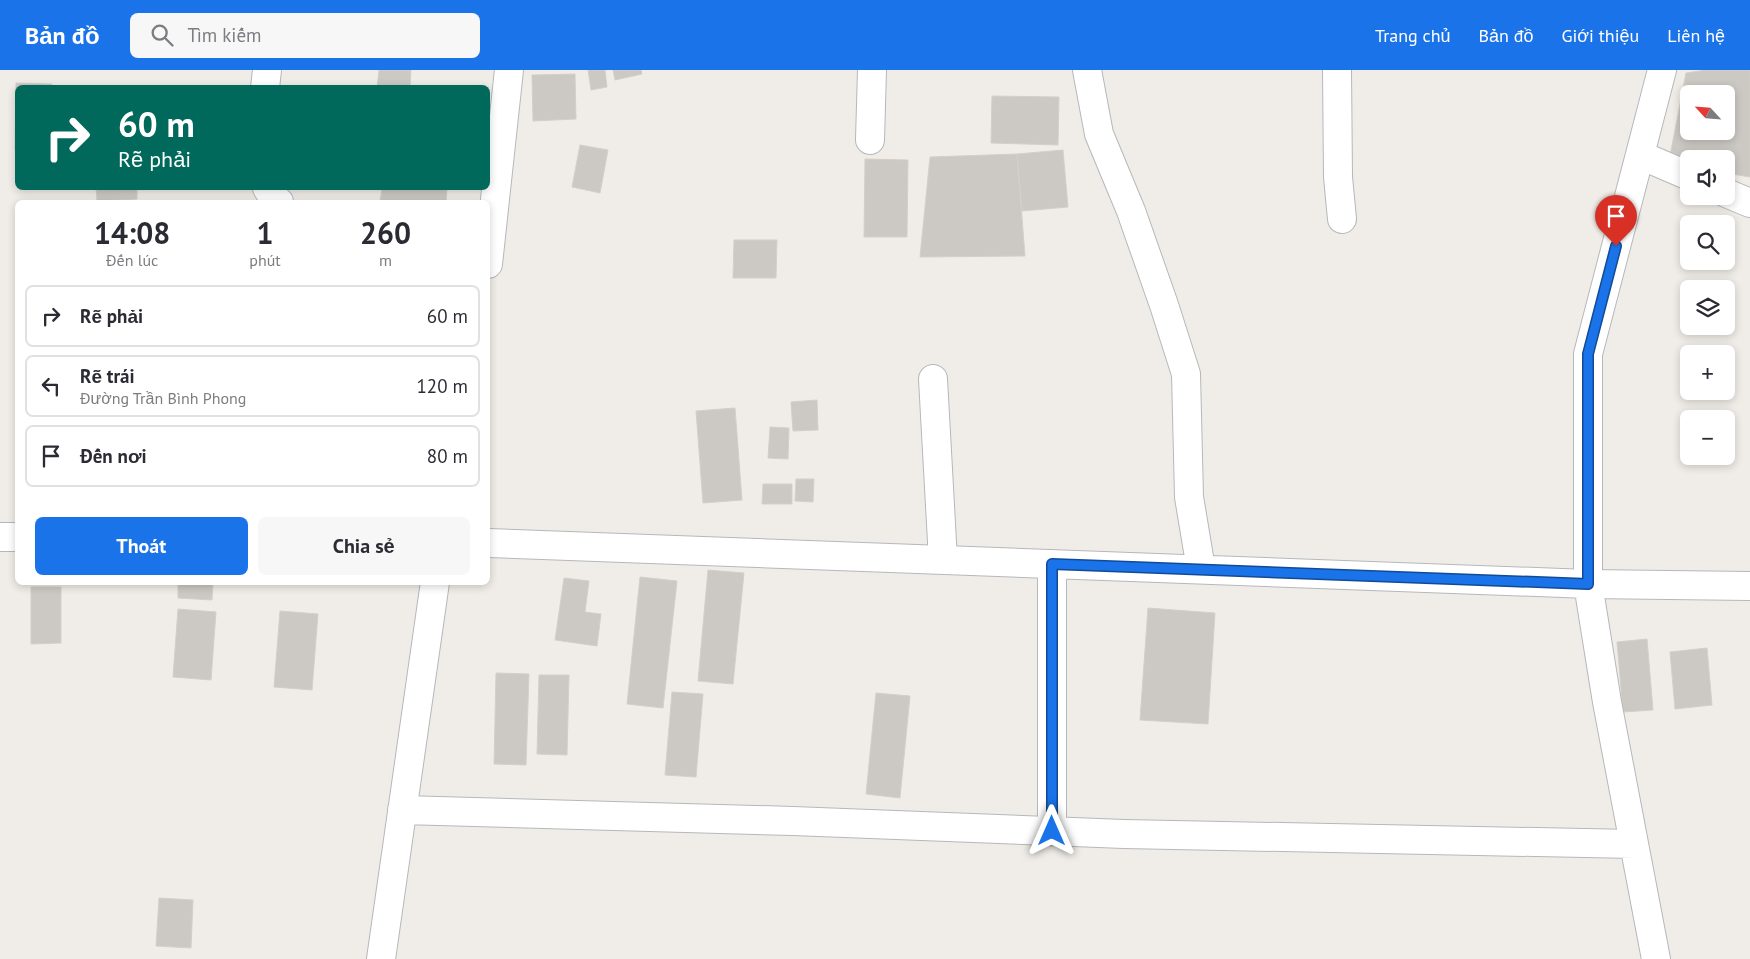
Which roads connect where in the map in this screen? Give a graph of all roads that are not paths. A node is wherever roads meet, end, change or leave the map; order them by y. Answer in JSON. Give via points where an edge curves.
{"nodes":[{"id":1,"x":267,"y":70,"type":"edge"},
{"id":2,"x":509,"y":70,"type":"edge"},
{"id":3,"x":872,"y":70,"type":"edge"},
{"id":4,"x":1087,"y":70,"type":"edge"},
{"id":5,"x":1337,"y":70,"type":"edge"},
{"id":6,"x":1662,"y":70,"type":"edge"},
{"id":7,"x":265,"y":85,"type":"edge"},
{"id":8,"x":870,"y":140,"type":"dead end"},
{"id":9,"x":1640,"y":155,"type":"junction"},
{"id":10,"x":1680,"y":172,"type":"edge"},
{"id":11,"x":268,"y":190,"type":"edge"},
{"id":12,"x":1735,"y":196,"type":"edge"},
{"id":13,"x":277,"y":200,"type":"edge"},
{"id":14,"x":1750,"y":203,"type":"edge"},
{"id":15,"x":1342,"y":219,"type":"dead end"},
{"id":16,"x":490,"y":246,"type":"edge"},
{"id":17,"x":933,"y":379,"type":"dead end"},
{"id":18,"x":0,"y":537,"type":"edge"},
{"id":19,"x":15,"y":537,"type":"edge"},
{"id":20,"x":490,"y":543,"type":"edge"},
{"id":21,"x":943,"y":560,"type":"junction"},
{"id":22,"x":1052,"y":564,"type":"junction"},
{"id":23,"x":1201,"y":569,"type":"junction"},
{"id":24,"x":1588,"y":584,"type":"junction"},
{"id":25,"x":435,"y":585,"type":"edge"},
{"id":26,"x":1750,"y":586,"type":"edge"},
{"id":27,"x":402,"y":810,"type":"junction"},
{"id":28,"x":1052,"y":831,"type":"junction"},
{"id":29,"x":1634,"y":844,"type":"junction"},
{"id":30,"x":381,"y":959,"type":"edge"},
{"id":31,"x":1656,"y":959,"type":"edge"}],
"edges":[{"from":1,"to":7,"type":"street"},
{"from":2,"to":16,"type":"street"},
{"from":3,"to":8,"type":"street"},
{"from":4,"to":23,"type":"street","via":[[1099,134],[1131,211],[1186,374],[1189,497]]},
{"from":5,"to":15,"type":"street","via":[[1338,177]]},
{"from":6,"to":9,"type":"street"},
{"from":9,"to":10,"type":"street"},
{"from":9,"to":24,"type":"street","via":[[1588,354]]},
{"from":11,"to":13,"type":"street"},
{"from":12,"to":14,"type":"street"},
{"from":17,"to":21,"type":"street"},
{"from":18,"to":19,"type":"street"},
{"from":20,"to":21,"type":"street"},
{"from":21,"to":22,"type":"street"},
{"from":22,"to":23,"type":"street"},
{"from":22,"to":28,"type":"street"},
{"from":23,"to":24,"type":"street"},
{"from":24,"to":26,"type":"street"},
{"from":24,"to":29,"type":"street"},
{"from":25,"to":27,"type":"street"},
{"from":27,"to":28,"type":"street"},
{"from":27,"to":30,"type":"street"},
{"from":28,"to":29,"type":"street"},
{"from":29,"to":31,"type":"street"}]}
